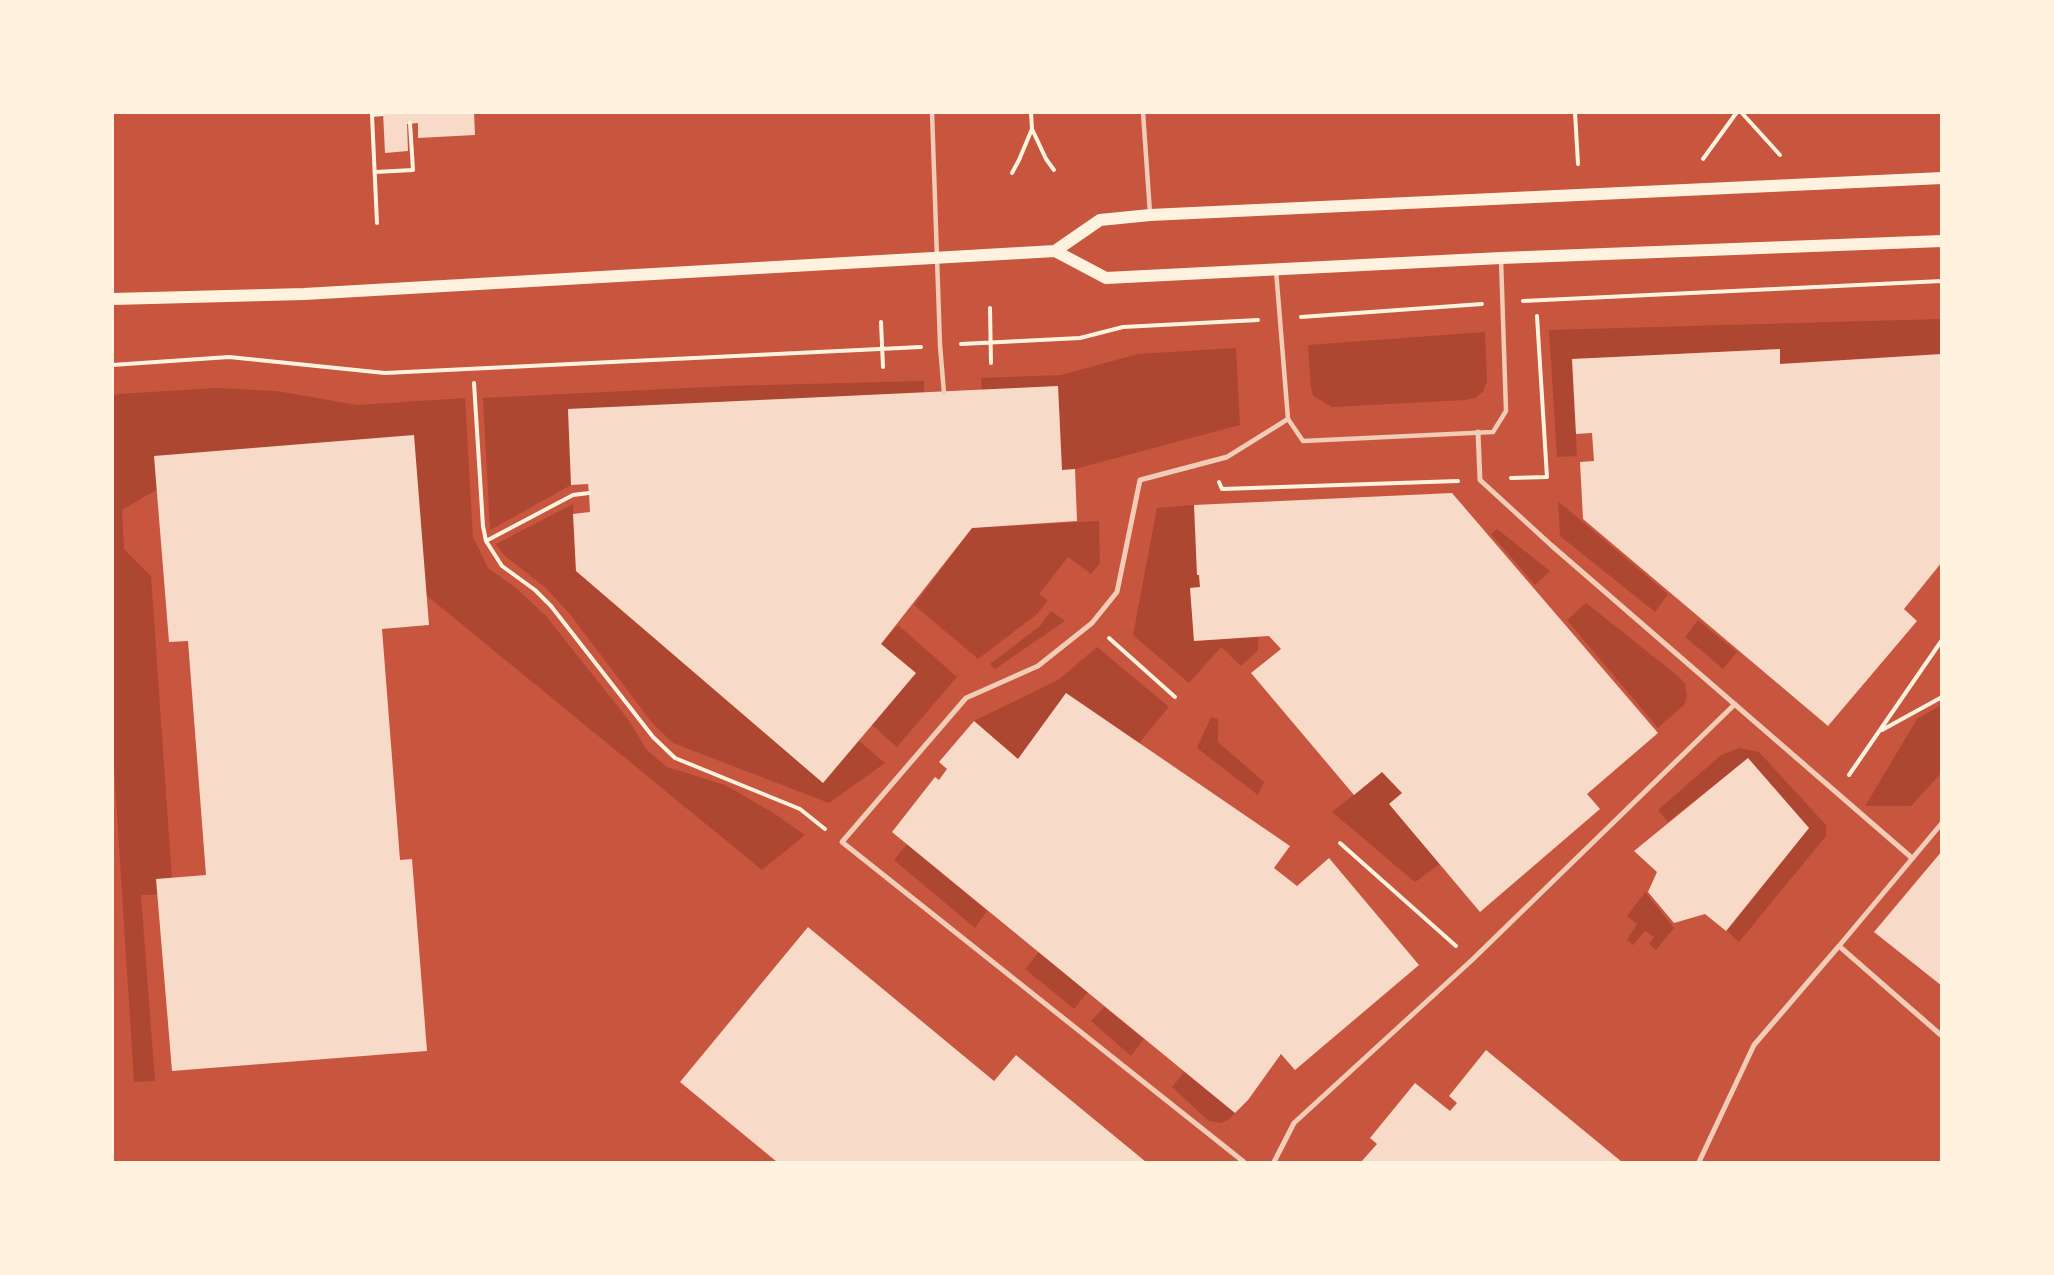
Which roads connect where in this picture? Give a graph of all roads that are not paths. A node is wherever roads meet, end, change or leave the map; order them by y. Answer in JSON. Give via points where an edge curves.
{"nodes":[{"id":1,"x":932,"y":112,"type":"edge"},
{"id":2,"x":1143,"y":112,"type":"edge"},
{"id":3,"x":1941,"y":178,"type":"edge"},
{"id":4,"x":1150,"y":216,"type":"junction"},
{"id":5,"x":1941,"y":241,"type":"edge"},
{"id":6,"x":1055,"y":251,"type":"junction"},
{"id":7,"x":938,"y":258,"type":"junction"},
{"id":8,"x":1501,"y":258,"type":"junction"},
{"id":9,"x":1276,"y":270,"type":"junction"},
{"id":10,"x":112,"y":299,"type":"edge"},
{"id":11,"x":944,"y":393,"type":"dead end"},
{"id":12,"x":1288,"y":419,"type":"junction"},
{"id":13,"x":1478,"y":432,"type":"junction"},
{"id":14,"x":1735,"y":704,"type":"junction"},
{"id":15,"x":1941,"y":823,"type":"edge"},
{"id":16,"x":1912,"y":858,"type":"junction"},
{"id":17,"x":1839,"y":946,"type":"junction"},
{"id":18,"x":1941,"y":1036,"type":"edge"},
{"id":19,"x":1244,"y":1162,"type":"edge"},
{"id":20,"x":1274,"y":1162,"type":"edge"},
{"id":21,"x":1699,"y":1162,"type":"edge"}],
"edges":[{"from":1,"to":7,"type":"lane"},
{"from":2,"to":4,"type":"lane"},
{"from":3,"to":4,"type":"main road"},
{"from":4,"to":6,"type":"main road","via":[[1100,220]]},
{"from":5,"to":8,"type":"main road"},
{"from":6,"to":7,"type":"main road"},
{"from":6,"to":9,"type":"main road","via":[[1106,278]]},
{"from":7,"to":10,"type":"main road","via":[[304,294]]},
{"from":7,"to":11,"type":"lane"},
{"from":8,"to":9,"type":"main road"},
{"from":8,"to":13,"type":"lane","via":[[1506,411],[1493,432]]},
{"from":9,"to":12,"type":"lane"},
{"from":12,"to":13,"type":"lane","via":[[1303,441]]},
{"from":12,"to":19,"type":"street","via":[[1227,457],[1140,480],[1117,592],[1092,623],[1038,666],[966,698],[842,842]]},
{"from":13,"to":14,"type":"street","via":[[1480,480]]},
{"from":14,"to":16,"type":"street"},
{"from":14,"to":20,"type":"street","via":[[1472,960],[1294,1123]]},
{"from":15,"to":16,"type":"street"},
{"from":16,"to":17,"type":"street"},
{"from":17,"to":18,"type":"street"},
{"from":17,"to":21,"type":"street","via":[[1754,1045]]}]}
